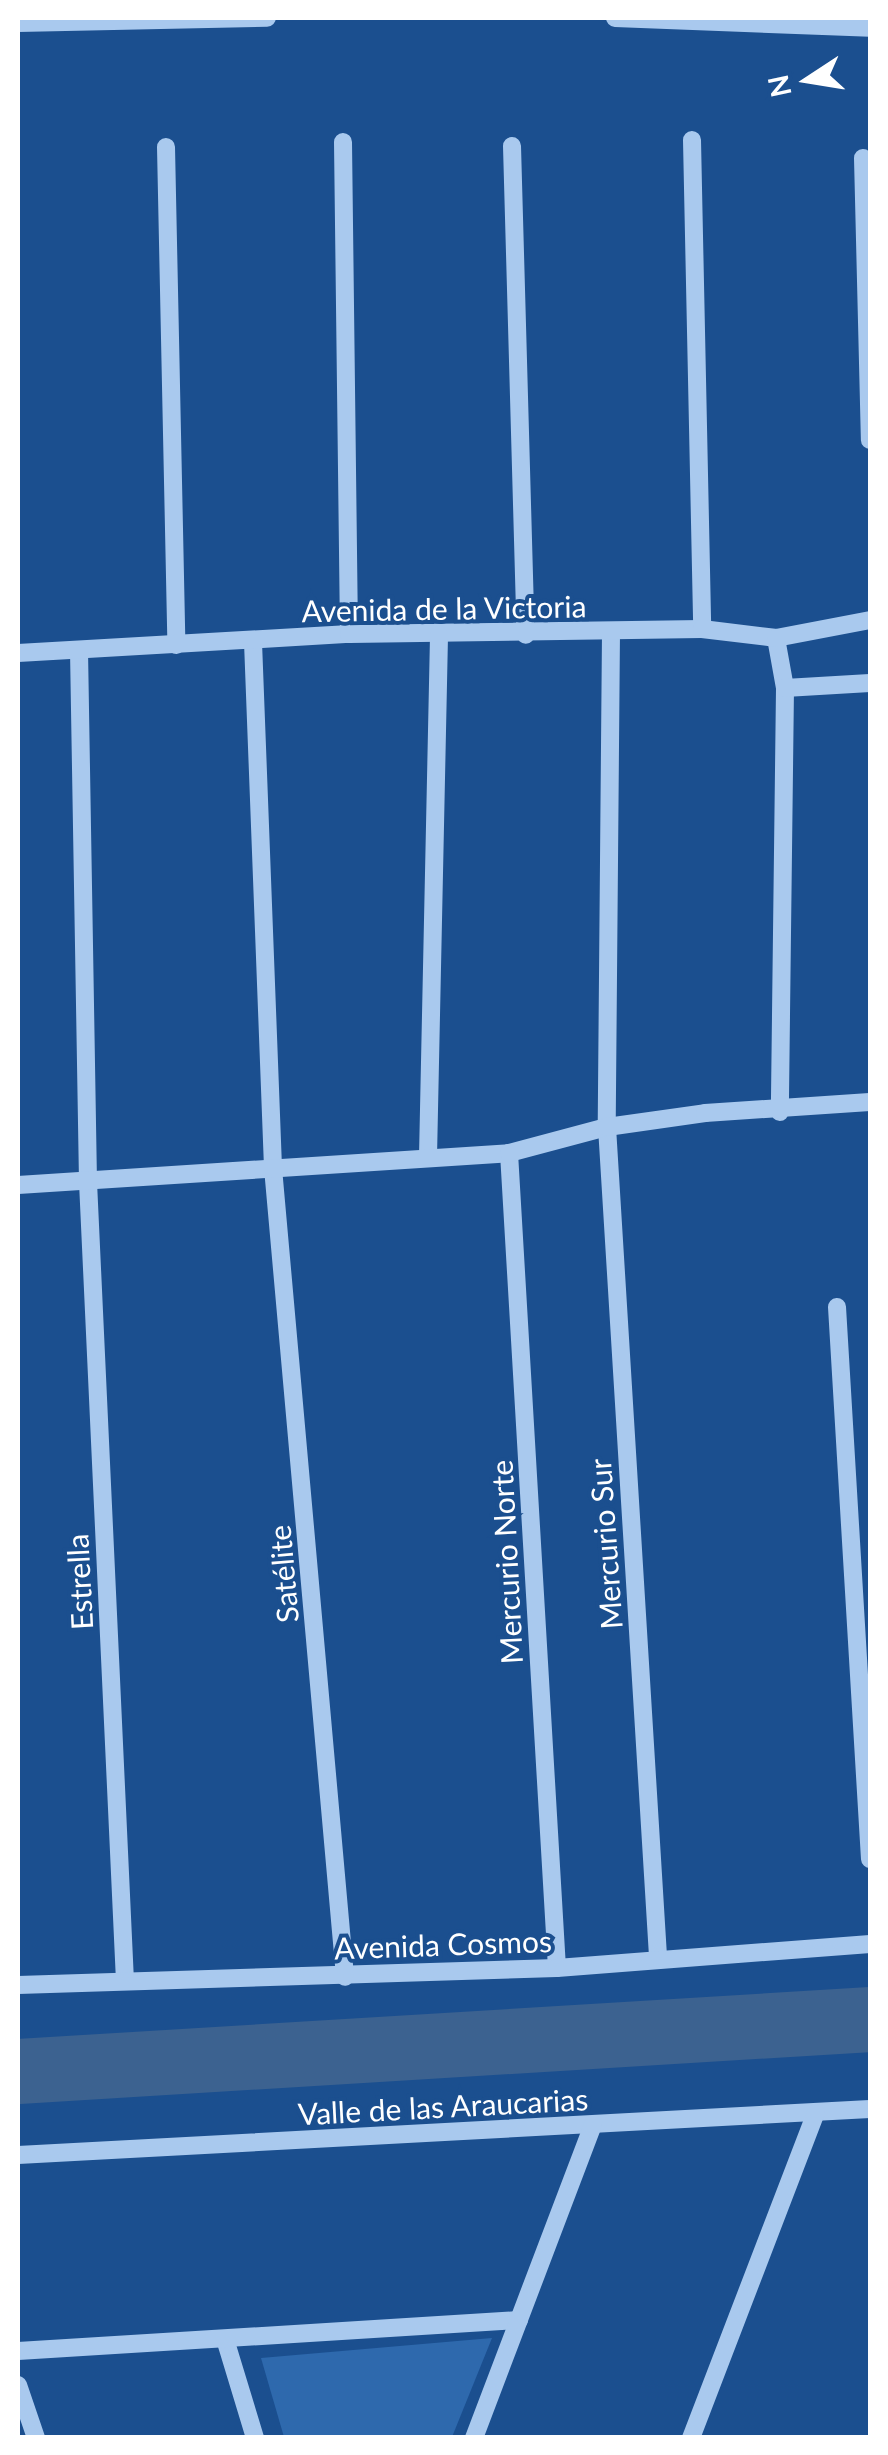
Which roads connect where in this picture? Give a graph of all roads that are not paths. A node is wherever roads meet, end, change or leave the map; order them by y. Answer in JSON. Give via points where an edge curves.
{"nodes":[{"id":1,"x":266,"y":18,"type":"edge"},
{"id":2,"x":615,"y":18,"type":"edge"},
{"id":3,"x":94,"y":19,"type":"edge"},
{"id":4,"x":730,"y":19,"type":"edge"},
{"id":5,"x":18,"y":23,"type":"edge"},
{"id":6,"x":870,"y":28,"type":"edge"},
{"id":7,"x":692,"y":140,"type":"dead end"},
{"id":8,"x":343,"y":142,"type":"dead end"},
{"id":9,"x":166,"y":146,"type":"dead end"},
{"id":10,"x":512,"y":146,"type":"dead end"},
{"id":11,"x":862,"y":158,"type":"dead end"},
{"id":12,"x":870,"y":440,"type":"edge"},
{"id":13,"x":870,"y":620,"type":"edge"},
{"id":14,"x":702,"y":629,"type":"junction"},
{"id":15,"x":611,"y":632,"type":"junction"},
{"id":16,"x":349,"y":634,"type":"junction"},
{"id":17,"x":439,"y":635,"type":"junction"},
{"id":18,"x":526,"y":635,"type":"junction"},
{"id":19,"x":776,"y":638,"type":"junction"},
{"id":20,"x":253,"y":642,"type":"junction"},
{"id":21,"x":176,"y":645,"type":"junction"},
{"id":22,"x":79,"y":650,"type":"junction"},
{"id":23,"x":18,"y":654,"type":"edge"},
{"id":24,"x":870,"y":683,"type":"edge"},
{"id":25,"x":785,"y":688,"type":"junction"},
{"id":26,"x":870,"y":1102,"type":"edge"},
{"id":27,"x":780,"y":1112,"type":"junction"},
{"id":28,"x":608,"y":1128,"type":"junction"},
{"id":29,"x":509,"y":1153,"type":"junction"},
{"id":30,"x":428,"y":1156,"type":"junction"},
{"id":31,"x":273,"y":1168,"type":"junction"},
{"id":32,"x":88,"y":1182,"type":"junction"},
{"id":33,"x":18,"y":1185,"type":"edge"},
{"id":34,"x":837,"y":1306,"type":"dead end"},
{"id":35,"x":870,"y":1859,"type":"edge"},
{"id":36,"x":870,"y":1944,"type":"edge"},
{"id":37,"x":658,"y":1957,"type":"junction"},
{"id":38,"x":558,"y":1968,"type":"junction"},
{"id":39,"x":345,"y":1977,"type":"junction"},
{"id":40,"x":125,"y":1980,"type":"junction"},
{"id":41,"x":18,"y":1985,"type":"edge"},
{"id":42,"x":870,"y":2109,"type":"edge"},
{"id":43,"x":816,"y":2113,"type":"junction"},
{"id":44,"x":593,"y":2125,"type":"junction"},
{"id":45,"x":18,"y":2156,"type":"edge"},
{"id":46,"x":519,"y":2320,"type":"junction"},
{"id":47,"x":225,"y":2338,"type":"junction"},
{"id":48,"x":18,"y":2352,"type":"edge"},
{"id":49,"x":18,"y":2386,"type":"edge"},
{"id":50,"x":36,"y":2438,"type":"edge"},
{"id":51,"x":256,"y":2438,"type":"edge"},
{"id":52,"x":474,"y":2438,"type":"edge"},
{"id":53,"x":691,"y":2438,"type":"edge"}],
"edges":[{"from":1,"to":3,"type":"street"},
{"from":2,"to":4,"type":"street"},
{"from":3,"to":5,"type":"street"},
{"from":4,"to":6,"type":"street"},
{"from":7,"to":14,"type":"street"},
{"from":8,"to":16,"type":"street"},
{"from":9,"to":21,"type":"street"},
{"from":10,"to":18,"type":"street"},
{"from":11,"to":12,"type":"street"},
{"from":13,"to":19,"type":"street","name":"Avenida de la Victoria"},
{"from":14,"to":15,"type":"street","name":"Avenida de la Victoria"},
{"from":14,"to":19,"type":"street","name":"Avenida de la Victoria"},
{"from":15,"to":18,"type":"street","name":"Avenida de la Victoria"},
{"from":15,"to":28,"type":"street","name":"Mercurio Sur"},
{"from":16,"to":17,"type":"street","name":"Avenida de la Victoria"},
{"from":16,"to":20,"type":"street","name":"Avenida de la Victoria"},
{"from":17,"to":18,"type":"street","name":"Avenida de la Victoria"},
{"from":17,"to":30,"type":"street"},
{"from":19,"to":25,"type":"street"},
{"from":20,"to":21,"type":"street","name":"Avenida de la Victoria"},
{"from":20,"to":31,"type":"street","name":"Satélite"},
{"from":21,"to":22,"type":"street","name":"Avenida de la Victoria"},
{"from":22,"to":23,"type":"street","name":"Avenida de la Victoria"},
{"from":22,"to":32,"type":"street","name":"Estrella"},
{"from":24,"to":25,"type":"street"},
{"from":25,"to":27,"type":"street"},
{"from":26,"to":27,"type":"street"},
{"from":27,"to":28,"type":"street","via":[[705,1113]]},
{"from":28,"to":29,"type":"street"},
{"from":28,"to":37,"type":"street","name":"Mercurio Sur"},
{"from":29,"to":30,"type":"street"},
{"from":29,"to":38,"type":"street","name":"Mercurio Norte"},
{"from":30,"to":31,"type":"street"},
{"from":31,"to":32,"type":"street"},
{"from":31,"to":39,"type":"street","name":"Satélite"},
{"from":32,"to":33,"type":"street"},
{"from":32,"to":40,"type":"street","name":"Estrella"},
{"from":34,"to":35,"type":"street"},
{"from":36,"to":37,"type":"street","name":"Avenida Cosmos"},
{"from":37,"to":38,"type":"street","name":"Avenida Cosmos"},
{"from":38,"to":39,"type":"street","name":"Avenida Cosmos"},
{"from":39,"to":40,"type":"street","name":"Avenida Cosmos"},
{"from":40,"to":41,"type":"street","name":"Avenida Cosmos"},
{"from":42,"to":43,"type":"street","name":"Valle de las Araucarias"},
{"from":43,"to":44,"type":"street","name":"Valle de las Araucarias"},
{"from":43,"to":53,"type":"street"},
{"from":44,"to":45,"type":"street","name":"Valle de las Araucarias"},
{"from":44,"to":46,"type":"street"},
{"from":46,"to":47,"type":"street"},
{"from":46,"to":52,"type":"street"},
{"from":47,"to":48,"type":"street"},
{"from":47,"to":51,"type":"street"},
{"from":49,"to":50,"type":"street"}]}
